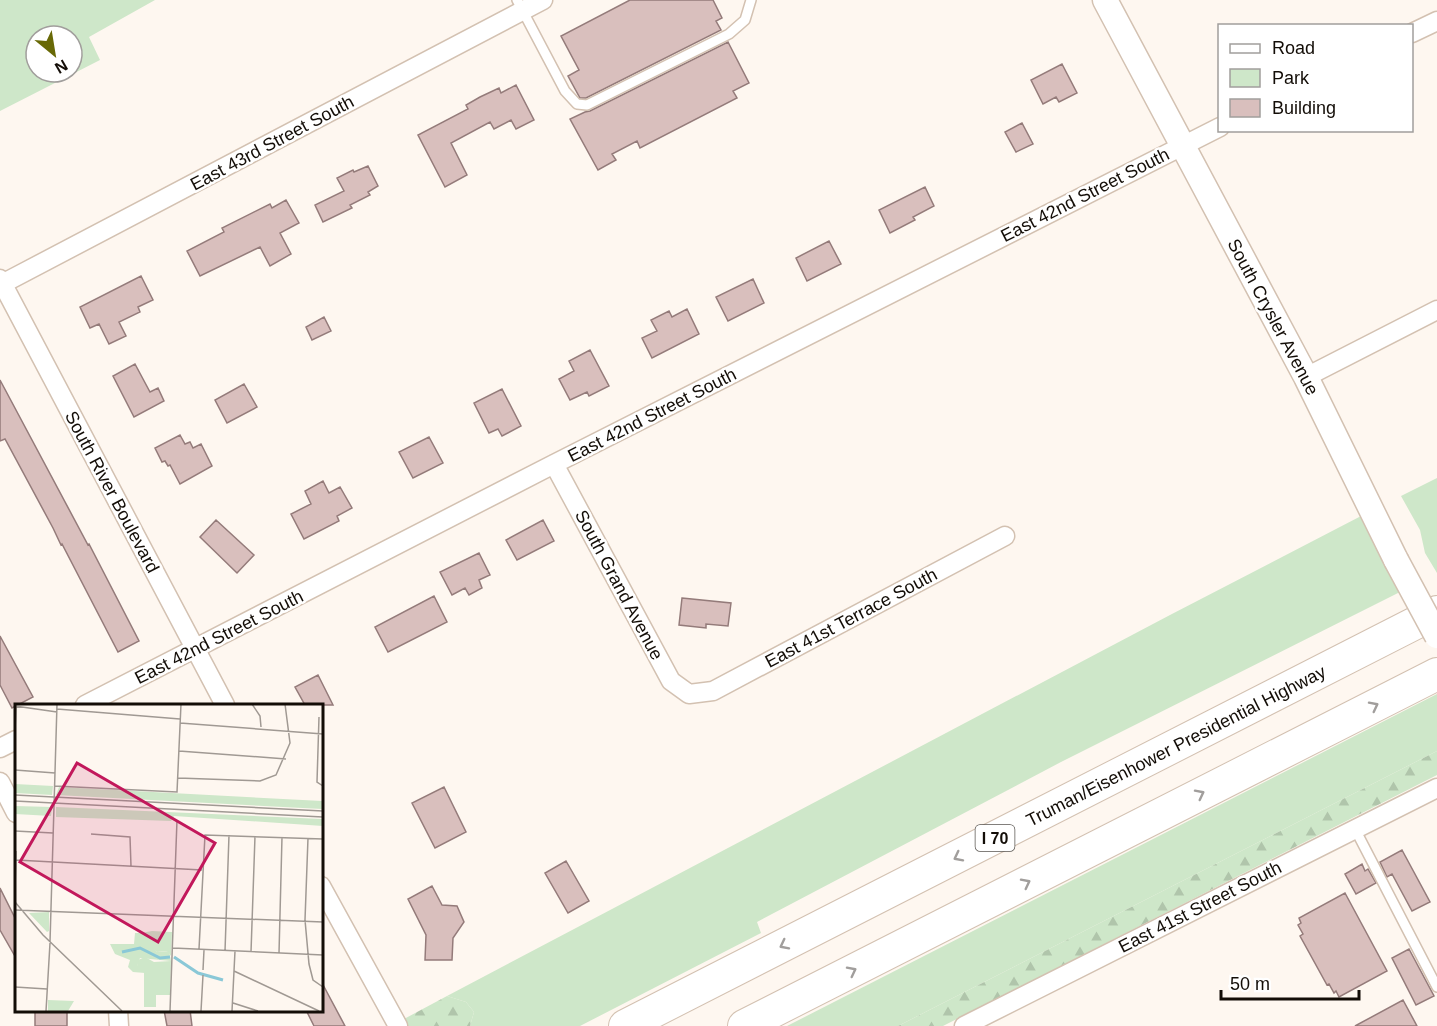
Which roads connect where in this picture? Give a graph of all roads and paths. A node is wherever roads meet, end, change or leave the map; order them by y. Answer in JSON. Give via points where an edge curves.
{"nodes":[{"id":1,"x":543,"y":0,"type":"edge"},
{"id":2,"x":751,"y":0,"type":"edge"},
{"id":3,"x":1105,"y":0,"type":"edge"},
{"id":4,"x":520,"y":5,"type":"edge"},
{"id":5,"x":1437,"y":21,"type":"edge"},
{"id":6,"x":1413,"y":33,"type":"edge"},
{"id":7,"x":1218,"y":128,"type":"edge"},
{"id":8,"x":1183,"y":145,"type":"junction"},
{"id":9,"x":1,"y":283,"type":"edge"},
{"id":10,"x":1437,"y":310,"type":"edge"},
{"id":11,"x":1306,"y":378,"type":"junction"},
{"id":12,"x":554,"y":464,"type":"junction"},
{"id":13,"x":1005,"y":536,"type":"dead end"},
{"id":14,"x":1437,"y":612,"type":"edge"},
{"id":15,"x":1437,"y":636,"type":"edge"},
{"id":16,"x":195,"y":649,"type":"junction"},
{"id":17,"x":1437,"y":674,"type":"edge"},
{"id":18,"x":695,"y":693,"type":"joint"},
{"id":19,"x":87,"y":704,"type":"edge"},
{"id":20,"x":224,"y":704,"type":"edge"},
{"id":21,"x":15,"y":740,"type":"edge"},
{"id":22,"x":0,"y":748,"type":"edge"},
{"id":23,"x":0,"y":782,"type":"edge"},
{"id":24,"x":1437,"y":788,"type":"edge"},
{"id":25,"x":15,"y":811,"type":"edge"},
{"id":26,"x":1355,"y":829,"type":"junction"},
{"id":27,"x":322,"y":888,"type":"edge"},
{"id":28,"x":1437,"y":987,"type":"edge"},
{"id":29,"x":398,"y":1026,"type":"edge"},
{"id":30,"x":625,"y":1026,"type":"edge"},
{"id":31,"x":744,"y":1026,"type":"edge"},
{"id":32,"x":964,"y":1026,"type":"edge"}],
"edges":[{"from":1,"to":4,"type":"street","name":"East 43rd Street South"},
{"from":2,"to":4,"type":"lane","via":[[745,20],[729,34],[587,105],[578,104],[565,91]]},
{"from":3,"to":8,"type":"main road","name":"South Crysler Avenue"},
{"from":4,"to":9,"type":"street","name":"East 43rd Street South"},
{"from":5,"to":6,"type":"street"},
{"from":7,"to":8,"type":"street","name":"East 42nd Street South"},
{"from":8,"to":11,"type":"main road","name":"South Crysler Avenue"},
{"from":8,"to":12,"type":"street","name":"East 42nd Street South"},
{"from":9,"to":16,"type":"street","name":"South River Boulevard"},
{"from":10,"to":11,"type":"street"},
{"from":11,"to":15,"type":"main road","name":"South Crysler Avenue","bridge":true},
{"from":12,"to":16,"type":"street","name":"East 42nd Street South"},
{"from":12,"to":18,"type":"street","name":"South Grand Avenue","via":[[670,681],[689,694]]},
{"from":13,"to":18,"type":"street","name":"East 41st Terrace South","via":[[712,691]]},
{"from":14,"to":30,"type":"highway","name":"Truman/Eisenhower Presidential Highway","number":"I 70","one_way":true},
{"from":16,"to":19,"type":"street","name":"East 42nd Street South"},
{"from":16,"to":20,"type":"street","name":"South River Boulevard"},
{"from":31,"to":17,"type":"highway","one_way":true},
{"from":21,"to":22,"type":"street"},
{"from":23,"to":25,"type":"street"},
{"from":24,"to":26,"type":"street","name":"East 41st Street South"},
{"from":26,"to":28,"type":"lane"},
{"from":26,"to":32,"type":"street","name":"East 41st Street South"},
{"from":27,"to":29,"type":"street"}]}
